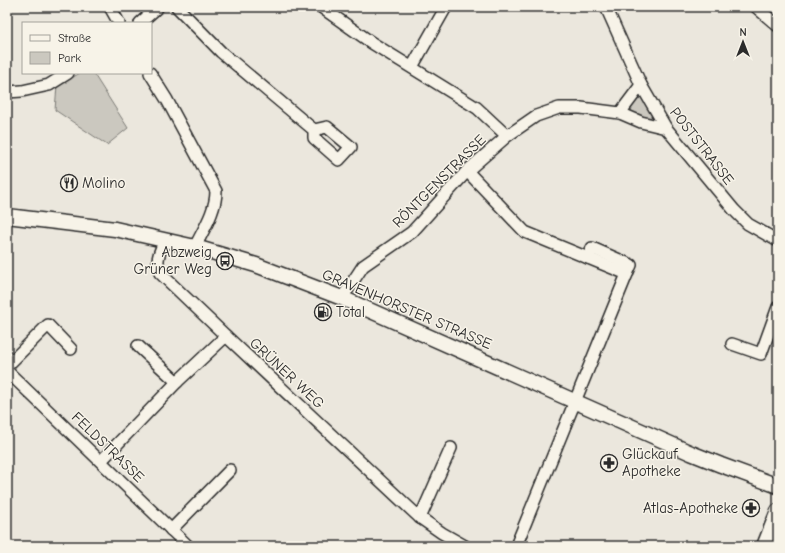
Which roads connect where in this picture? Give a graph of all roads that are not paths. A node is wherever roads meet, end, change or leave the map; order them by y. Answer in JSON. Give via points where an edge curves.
{"nodes":[{"id":1,"x":110,"y":7,"type":"edge"},
{"id":2,"x":158,"y":7,"type":"edge"},
{"id":3,"x":177,"y":7,"type":"edge"},
{"id":4,"x":321,"y":7,"type":"edge"},
{"id":5,"x":446,"y":7,"type":"edge"},
{"id":6,"x":756,"y":7,"type":"edge"},
{"id":7,"x":607,"y":8,"type":"edge"},
{"id":8,"x":118,"y":22,"type":"edge"},
{"id":9,"x":141,"y":22,"type":"edge"},
{"id":10,"x":778,"y":26,"type":"edge"},
{"id":11,"x":412,"y":67,"type":"junction"},
{"id":12,"x":66,"y":74,"type":"edge"},
{"id":13,"x":151,"y":74,"type":"edge"},
{"id":14,"x":642,"y":85,"type":"junction"},
{"id":15,"x":7,"y":92,"type":"edge"},
{"id":16,"x":620,"y":113,"type":"junction"},
{"id":17,"x":666,"y":128,"type":"junction"},
{"id":18,"x":314,"y":130,"type":"dead end"},
{"id":19,"x":507,"y":136,"type":"junction"},
{"id":20,"x":467,"y":171,"type":"junction"},
{"id":21,"x":7,"y":216,"type":"edge"},
{"id":22,"x":165,"y":240,"type":"junction"},
{"id":23,"x":778,"y":241,"type":"edge"},
{"id":24,"x":195,"y":247,"type":"junction"},
{"id":25,"x":342,"y":298,"type":"junction"},
{"id":26,"x":778,"y":307,"type":"edge"},
{"id":27,"x":226,"y":336,"type":"junction"},
{"id":28,"x":732,"y":344,"type":"dead end"},
{"id":29,"x":138,"y":346,"type":"dead end"},
{"id":30,"x":71,"y":348,"type":"dead end"},
{"id":31,"x":7,"y":366,"type":"edge"},
{"id":32,"x":9,"y":379,"type":"edge"},
{"id":33,"x":177,"y":382,"type":"junction"},
{"id":34,"x":574,"y":401,"type":"junction"},
{"id":35,"x":451,"y":448,"type":"dead end"},
{"id":36,"x":101,"y":461,"type":"junction"},
{"id":37,"x":230,"y":470,"type":"dead end"},
{"id":38,"x":778,"y":486,"type":"edge"},
{"id":39,"x":778,"y":511,"type":"edge"},
{"id":40,"x":420,"y":518,"type":"junction"},
{"id":41,"x":171,"y":530,"type":"junction"},
{"id":42,"x":188,"y":546,"type":"edge"},
{"id":43,"x":464,"y":546,"type":"edge"},
{"id":44,"x":516,"y":546,"type":"edge"},
{"id":45,"x":764,"y":546,"type":"edge"}],
"edges":[{"from":1,"to":8,"type":"street"},
{"from":2,"to":9,"type":"street"},
{"from":3,"to":18,"type":"street","via":[[221,52]]},
{"from":4,"to":11,"type":"street"},
{"from":5,"to":11,"type":"street"},
{"from":6,"to":10,"type":"street"},
{"from":7,"to":14,"type":"street","name":"POSTSTRASSE"},
{"from":11,"to":19,"type":"street","via":[[477,108]]},
{"from":12,"to":15,"type":"street","via":[[49,85]]},
{"from":13,"to":24,"type":"street","via":[[216,191],[213,210]]},
{"from":14,"to":16,"type":"street"},
{"from":14,"to":17,"type":"street","name":"POSTSTRASSE"},
{"from":16,"to":17,"type":"street","name":"RÖNTGENSTRASSE","via":[[641,122]]},
{"from":16,"to":19,"type":"street","name":"RÖNTGENSTRASSE","via":[[559,108],[536,116]]},
{"from":17,"to":23,"type":"street","name":"POSTSTRASSE","via":[[734,210],[748,224]]},
{"from":19,"to":20,"type":"street","name":"RÖNTGENSTRASSE"},
{"from":20,"to":25,"type":"street","name":"RÖNTGENSTRASSE","via":[[412,232],[363,266]]},
{"from":20,"to":34,"type":"street","via":[[525,232],[627,274]]},
{"from":21,"to":22,"type":"main road","name":"GRAVENHORSTER STRASSE","via":[[115,230]]},
{"from":22,"to":24,"type":"main road","name":"GRAVENHORSTER STRASSE"},
{"from":22,"to":27,"type":"street","name":"GRÜNER WEG","via":[[158,256],[160,273]]},
{"from":24,"to":25,"type":"main road","name":"GRAVENHORSTER STRASSE","via":[[256,265]]},
{"from":25,"to":34,"type":"main road","name":"GRAVENHORSTER STRASSE"},
{"from":26,"to":28,"type":"street","via":[[761,354]]},
{"from":27,"to":33,"type":"street"},
{"from":27,"to":40,"type":"street","name":"GRÜNER WEG"},
{"from":29,"to":33,"type":"street"},
{"from":30,"to":31,"type":"street","via":[[48,325]]},
{"from":32,"to":36,"type":"street","name":"FELDSTRASSE"},
{"from":33,"to":36,"type":"street"},
{"from":34,"to":38,"type":"main road","name":"GRAVENHORSTER STRASSE","via":[[721,465]]},
{"from":34,"to":44,"type":"street"},
{"from":35,"to":40,"type":"street"},
{"from":36,"to":41,"type":"street","name":"FELDSTRASSE"},
{"from":37,"to":41,"type":"street"},
{"from":39,"to":45,"type":"main road"},
{"from":40,"to":43,"type":"street","name":"GRÜNER WEG"},
{"from":41,"to":42,"type":"street","name":"FELDSTRASSE"}]}
